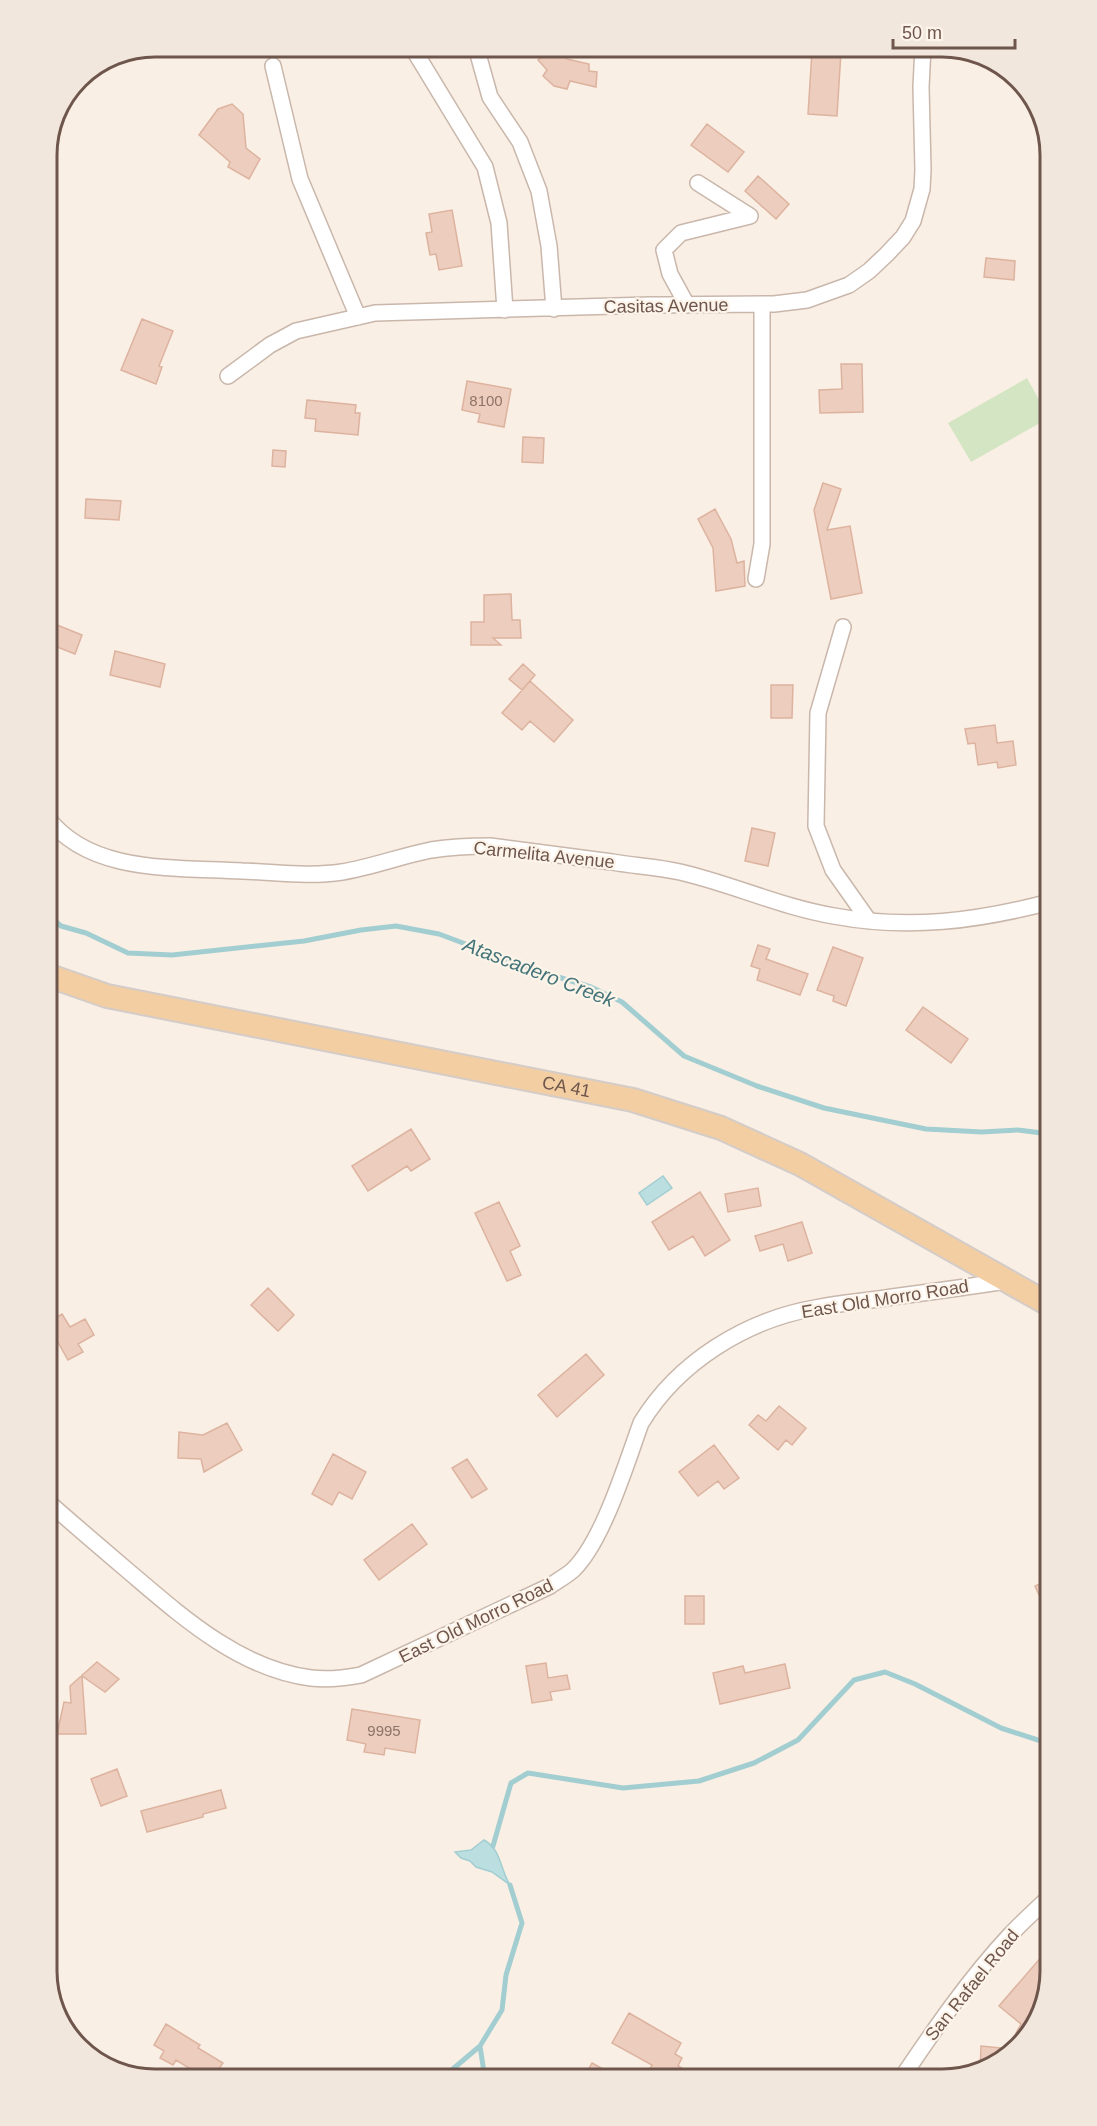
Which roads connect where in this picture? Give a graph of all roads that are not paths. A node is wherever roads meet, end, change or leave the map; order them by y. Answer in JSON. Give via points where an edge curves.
{"nodes":[{"id":1,"x":418,"y":57,"type":"edge"},
{"id":2,"x":479,"y":57,"type":"edge"},
{"id":3,"x":922,"y":57,"type":"edge"},
{"id":4,"x":273,"y":66,"type":"dead end"},
{"id":5,"x":698,"y":183,"type":"dead end"},
{"id":6,"x":687,"y":305,"type":"junction"},
{"id":7,"x":762,"y":305,"type":"junction"},
{"id":8,"x":554,"y":309,"type":"junction"},
{"id":9,"x":505,"y":310,"type":"junction"},
{"id":10,"x":358,"y":317,"type":"junction"},
{"id":11,"x":228,"y":376,"type":"dead end"},
{"id":12,"x":756,"y":579,"type":"dead end"},
{"id":13,"x":843,"y":627,"type":"dead end"},
{"id":14,"x":57,"y":829,"type":"edge"},
{"id":15,"x":1040,"y":904,"type":"edge"},
{"id":16,"x":869,"y":921,"type":"junction"},
{"id":17,"x":57,"y":978,"type":"edge"},
{"id":18,"x":1006,"y":1281,"type":"junction"},
{"id":19,"x":1040,"y":1300,"type":"edge"},
{"id":20,"x":57,"y":1510,"type":"edge"},
{"id":21,"x":1040,"y":1906,"type":"edge"},
{"id":22,"x":908,"y":2069,"type":"edge"}],
"edges":[{"from":1,"to":9,"type":"street","via":[[485,166],[499,223]]},
{"from":2,"to":8,"type":"street","via":[[490,97],[520,142],[539,191]]},
{"from":3,"to":7,"type":"street","name":"Casitas Avenue","via":[[922,189],[913,221],[903,237],[849,285],[807,300]]},
{"from":4,"to":10,"type":"street","via":[[300,179]]},
{"from":5,"to":6,"type":"street","via":[[750,216],[681,234],[664,250],[670,274]]},
{"from":6,"to":7,"type":"street","name":"Casitas Avenue"},
{"from":6,"to":8,"type":"street","name":"Casitas Avenue"},
{"from":7,"to":12,"type":"street","via":[[762,544]]},
{"from":8,"to":9,"type":"street","name":"Casitas Avenue"},
{"from":9,"to":10,"type":"street","name":"Casitas Avenue","via":[[375,313]]},
{"from":10,"to":11,"type":"street","name":"Casitas Avenue","via":[[280,338]]},
{"from":13,"to":16,"type":"street","via":[[818,713],[816,826],[833,870]]},
{"from":14,"to":16,"type":"street","name":"Carmelita Avenue","via":[[82,847],[138,864],[324,874],[431,850],[490,846],[678,872],[785,904]]},
{"from":15,"to":16,"type":"street","name":"Carmelita Avenue","via":[[943,923]]},
{"from":17,"to":18,"type":"main road","name":"CA 41","number":"CA 41","via":[[107,996],[633,1100],[721,1128],[800,1164]]},
{"from":18,"to":19,"type":"main road","name":"CA 41","number":"CA 41"},
{"from":18,"to":20,"type":"street","name":"East Old Morro Road","via":[[814,1308],[779,1317],[721,1344],[676,1378],[650,1408],[599,1533],[573,1570],[550,1586],[361,1675],[311,1678],[284,1672],[235,1652],[165,1602]]},
{"from":21,"to":22,"type":"street","name":"San Rafael Road","via":[[969,1984]]}]}
